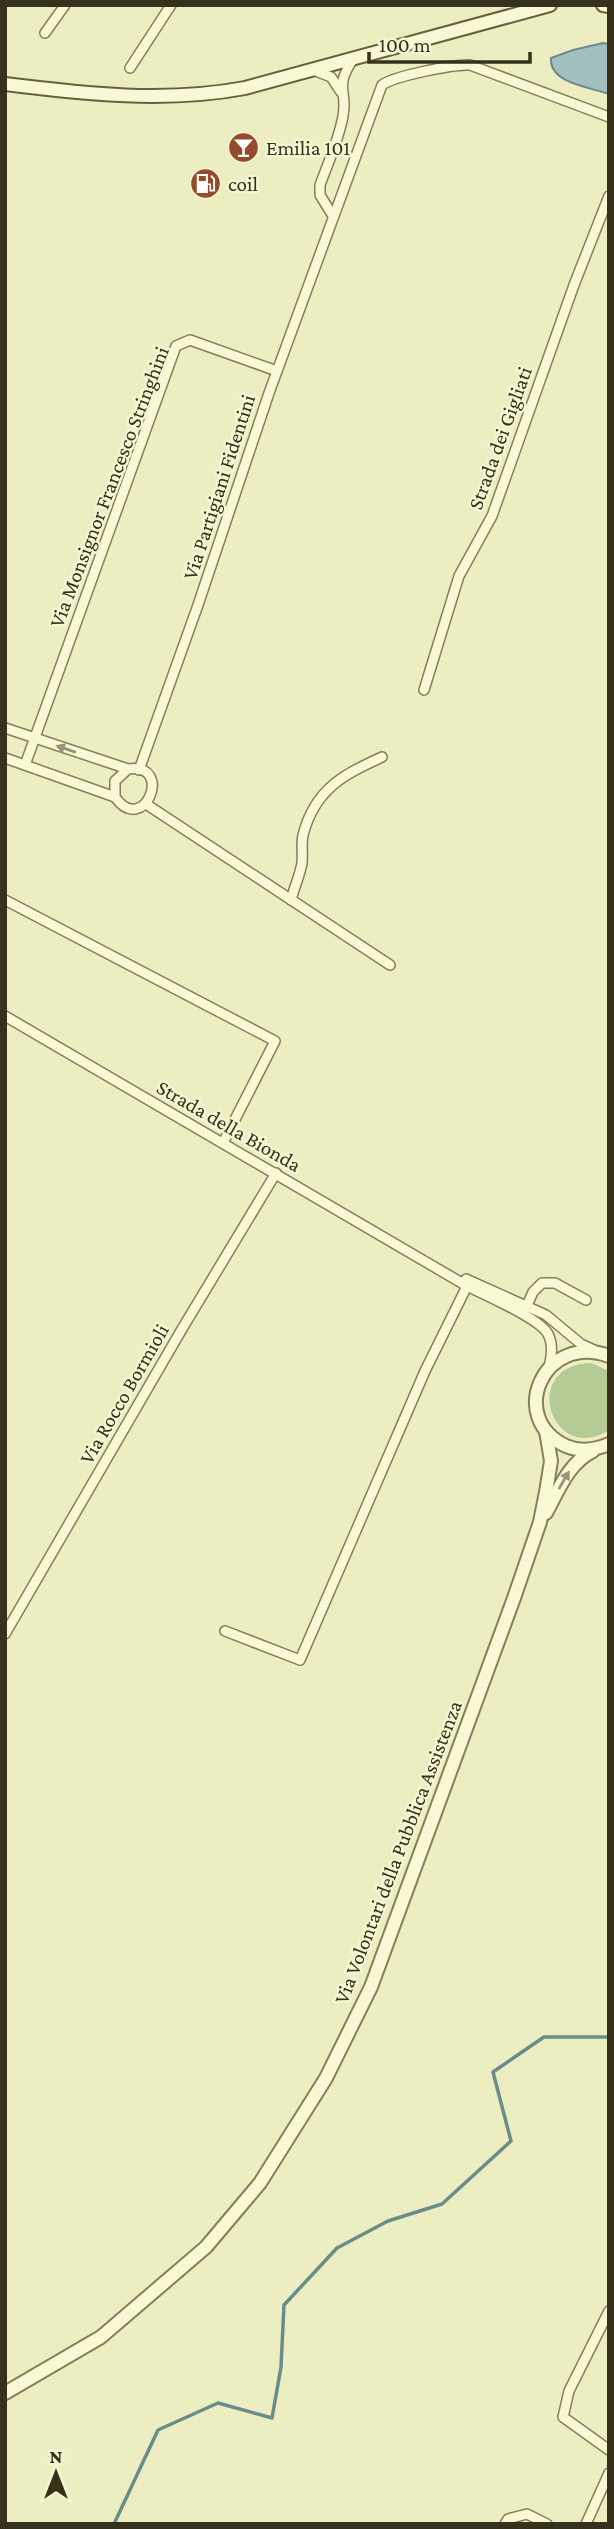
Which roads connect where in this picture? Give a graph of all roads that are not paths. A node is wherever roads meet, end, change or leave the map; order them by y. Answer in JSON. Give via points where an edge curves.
{"nodes":[{"id":1,"x":65,"y":5,"type":"edge"},
{"id":2,"x":171,"y":5,"type":"edge"},
{"id":3,"x":550,"y":5,"type":"edge"},
{"id":4,"x":603,"y":5,"type":"edge"},
{"id":5,"x":609,"y":6,"type":"edge"},
{"id":6,"x":45,"y":33,"type":"dead end"},
{"id":7,"x":354,"y":58,"type":"junction"},
{"id":8,"x":130,"y":68,"type":"dead end"},
{"id":9,"x":313,"y":70,"type":"junction"},
{"id":10,"x":5,"y":84,"type":"edge"},
{"id":11,"x":342,"y":94,"type":"junction"},
{"id":12,"x":609,"y":117,"type":"edge"},
{"id":13,"x":609,"y":197,"type":"edge"},
{"id":14,"x":333,"y":216,"type":"junction"},
{"id":15,"x":277,"y":371,"type":"junction"},
{"id":16,"x":424,"y":690,"type":"dead end"},
{"id":17,"x":5,"y":728,"type":"edge"},
{"id":18,"x":36,"y":738,"type":"junction"},
{"id":19,"x":382,"y":757,"type":"dead end"},
{"id":20,"x":5,"y":758,"type":"edge"},
{"id":21,"x":25,"y":765,"type":"junction"},
{"id":22,"x":128,"y":769,"type":"junction"},
{"id":23,"x":139,"y":770,"type":"junction"},
{"id":24,"x":115,"y":797,"type":"junction"},
{"id":25,"x":146,"y":803,"type":"junction"},
{"id":26,"x":5,"y":900,"type":"edge"},
{"id":27,"x":291,"y":900,"type":"junction"},
{"id":28,"x":390,"y":965,"type":"dead end"},
{"id":29,"x":5,"y":1016,"type":"edge"},
{"id":30,"x":223,"y":1143,"type":"junction"},
{"id":31,"x":276,"y":1173,"type":"junction"},
{"id":32,"x":468,"y":1283,"type":"junction"},
{"id":33,"x":586,"y":1300,"type":"dead end"},
{"id":34,"x":524,"y":1311,"type":"junction"},
{"id":35,"x":603,"y":1354,"type":"edge"},
{"id":36,"x":549,"y":1367,"type":"junction"},
{"id":37,"x":546,"y":1430,"type":"junction"},
{"id":38,"x":604,"y":1446,"type":"edge"},
{"id":39,"x":540,"y":1522,"type":"junction"},
{"id":40,"x":225,"y":1631,"type":"dead end"},
{"id":41,"x":5,"y":1634,"type":"edge"},
{"id":42,"x":609,"y":2311,"type":"edge"},
{"id":43,"x":5,"y":2393,"type":"edge"},
{"id":44,"x":609,"y":2450,"type":"edge"},
{"id":45,"x":609,"y":2473,"type":"edge"},
{"id":46,"x":505,"y":2524,"type":"edge"},
{"id":47,"x":547,"y":2524,"type":"edge"},
{"id":48,"x":586,"y":2524,"type":"edge"}],
"edges":[{"from":1,"to":6,"type":"street"},
{"from":2,"to":8,"type":"street"},
{"from":3,"to":7,"type":"street"},
{"from":4,"to":5,"type":"street"},
{"from":7,"to":9,"type":"street"},
{"from":7,"to":11,"type":"street","via":[[344,74]]},
{"from":9,"to":10,"type":"street","via":[[206,95],[143,97]]},
{"from":9,"to":11,"type":"street","via":[[336,81]]},
{"from":11,"to":14,"type":"street","via":[[343,116],[319,190]]},
{"from":12,"to":14,"type":"street","name":"Via Partigiani Fidentini","via":[[470,65],[385,82],[377,92]]},
{"from":13,"to":16,"type":"street","name":"Strada dei Gigliati","via":[[492,516],[459,576]]},
{"from":14,"to":15,"type":"street","name":"Via Partigiani Fidentini"},
{"from":15,"to":18,"type":"street","name":"Via Monsignor Francesco Stringhini","via":[[190,340],[176,346]]},
{"from":15,"to":23,"type":"street","name":"Via Partigiani Fidentini"},
{"from":17,"to":18,"type":"street"},
{"from":18,"to":21,"type":"street","name":"Via Monsignor Francesco Stringhini"},
{"from":22,"to":18,"type":"street","one_way":true},
{"from":19,"to":27,"type":"street","via":[[344,774],[323,794],[303,837],[302,865]]},
{"from":20,"to":21,"type":"street"},
{"from":21,"to":24,"type":"street"},
{"from":22,"to":23,"type":"street"},
{"from":22,"to":24,"type":"street","via":[[115,780]]},
{"from":23,"to":25,"type":"street","via":[[152,782]]},
{"from":24,"to":25,"type":"street","via":[[129,808]]},
{"from":25,"to":27,"type":"street"},
{"from":26,"to":30,"type":"street","via":[[275,1041]]},
{"from":27,"to":28,"type":"street"},
{"from":29,"to":30,"type":"street","name":"Strada della Bionda"},
{"from":30,"to":31,"type":"street","name":"Strada della Bionda"},
{"from":31,"to":32,"type":"street","name":"Strada della Bionda"},
{"from":31,"to":41,"type":"street","name":"Via Rocco Bormioli"},
{"from":32,"to":34,"type":"street","name":"Strada della Bionda"},
{"from":32,"to":40,"type":"street","via":[[300,1660]]},
{"from":33,"to":34,"type":"street","via":[[546,1282],[537,1286]]},
{"from":34,"to":35,"type":"street","name":"Strada della Bionda","via":[[546,1315],[581,1344]]},
{"from":34,"to":36,"type":"street","name":"Strada della Bionda","via":[[548,1335]]},
{"from":35,"to":36,"type":"street","via":[[571,1353]]},
{"from":36,"to":37,"type":"street","name":"Via Volontari della Pubblica Assistenza","via":[[541,1378],[536,1405]]},
{"from":37,"to":38,"type":"street","via":[[570,1448]]},
{"from":37,"to":39,"type":"street","name":"Via Volontari della Pubblica Assistenza","via":[[551,1461]]},
{"from":39,"to":38,"type":"street","name":"Via Volontari della Pubblica Assistenza","one_way":true,"via":[[569,1471]]},
{"from":39,"to":43,"type":"street","name":"Via Volontari della Pubblica Assistenza","via":[[371,1987],[318,2090],[260,2183],[206,2247],[101,2337]]},
{"from":42,"to":44,"type":"street","via":[[569,2391],[562,2417]]},
{"from":45,"to":48,"type":"street"},
{"from":46,"to":47,"type":"street","via":[[527,2514]]}]}
